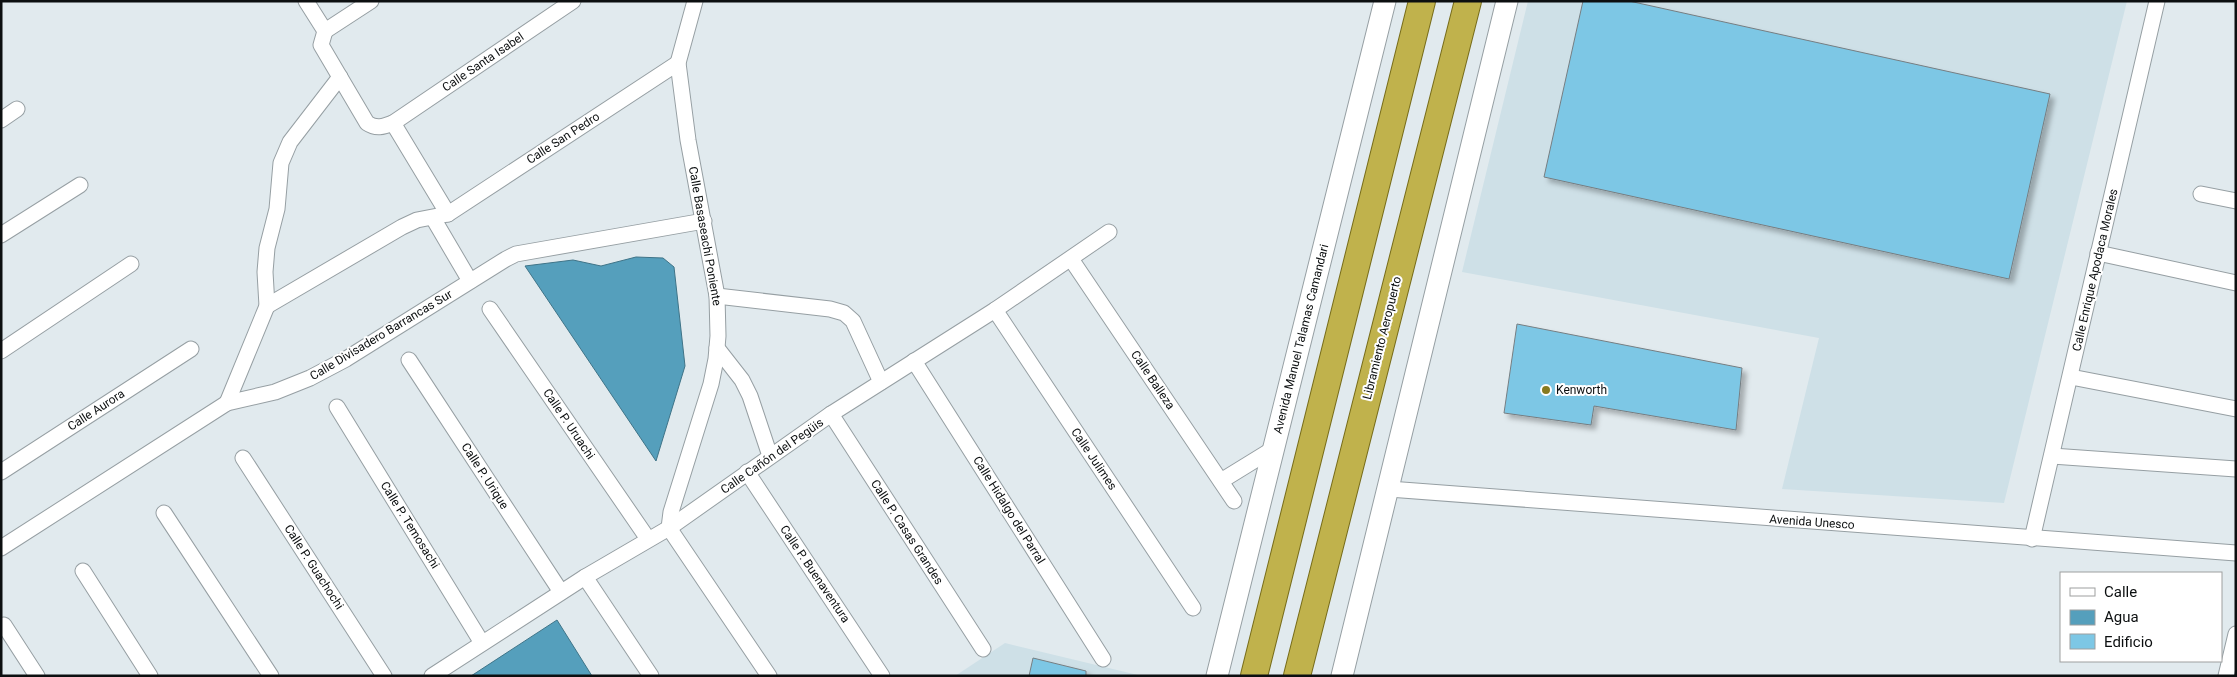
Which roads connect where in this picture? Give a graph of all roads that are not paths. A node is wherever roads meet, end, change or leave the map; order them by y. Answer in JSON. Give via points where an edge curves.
{"nodes":[{"id":1,"x":306,"y":1,"type":"edge"},
{"id":2,"x":371,"y":1,"type":"edge"},
{"id":3,"x":573,"y":1,"type":"edge"},
{"id":4,"x":695,"y":1,"type":"edge"},
{"id":5,"x":1385,"y":1,"type":"edge"},
{"id":6,"x":1422,"y":1,"type":"edge"},
{"id":7,"x":1468,"y":1,"type":"edge"},
{"id":8,"x":1507,"y":1,"type":"edge"},
{"id":9,"x":2157,"y":1,"type":"edge"},
{"id":10,"x":325,"y":31,"type":"junction"},
{"id":11,"x":678,"y":63,"type":"junction"},
{"id":12,"x":340,"y":77,"type":"junction"},
{"id":13,"x":17,"y":109,"type":"dead end"},
{"id":14,"x":1,"y":120,"type":"edge"},
{"id":15,"x":393,"y":123,"type":"junction"},
{"id":16,"x":80,"y":185,"type":"dead end"},
{"id":17,"x":2201,"y":194,"type":"dead end"},
{"id":18,"x":2236,"y":201,"type":"edge"},
{"id":19,"x":448,"y":214,"type":"junction"},
{"id":20,"x":433,"y":218,"type":"junction"},
{"id":21,"x":704,"y":221,"type":"junction"},
{"id":22,"x":1109,"y":232,"type":"dead end"},
{"id":23,"x":1,"y":235,"type":"edge"},
{"id":24,"x":2098,"y":253,"type":"junction"},
{"id":25,"x":1071,"y":259,"type":"junction"},
{"id":26,"x":132,"y":264,"type":"dead end"},
{"id":27,"x":470,"y":281,"type":"junction"},
{"id":28,"x":2236,"y":283,"type":"edge"},
{"id":29,"x":717,"y":296,"type":"junction"},
{"id":30,"x":267,"y":306,"type":"junction"},
{"id":31,"x":490,"y":309,"type":"dead end"},
{"id":32,"x":996,"y":310,"type":"junction"},
{"id":33,"x":191,"y":348,"type":"dead end"},
{"id":34,"x":717,"y":348,"type":"junction"},
{"id":35,"x":1,"y":351,"type":"edge"},
{"id":36,"x":409,"y":360,"type":"dead end"},
{"id":37,"x":914,"y":361,"type":"junction"},
{"id":38,"x":2071,"y":377,"type":"junction"},
{"id":39,"x":881,"y":382,"type":"junction"},
{"id":40,"x":227,"y":403,"type":"junction"},
{"id":41,"x":337,"y":407,"type":"dead end"},
{"id":42,"x":2236,"y":409,"type":"edge"},
{"id":43,"x":831,"y":414,"type":"junction"},
{"id":44,"x":1273,"y":449,"type":"junction"},
{"id":45,"x":770,"y":456,"type":"junction"},
{"id":46,"x":2052,"y":456,"type":"junction"},
{"id":47,"x":243,"y":458,"type":"dead end"},
{"id":48,"x":2236,"y":469,"type":"edge"},
{"id":49,"x":1,"y":472,"type":"edge"},
{"id":50,"x":747,"y":472,"type":"junction"},
{"id":51,"x":1221,"y":481,"type":"junction"},
{"id":52,"x":1389,"y":489,"type":"junction"},
{"id":53,"x":1234,"y":501,"type":"dead end"},
{"id":54,"x":164,"y":513,"type":"dead end"},
{"id":55,"x":669,"y":528,"type":"junction"},
{"id":56,"x":648,"y":539,"type":"junction"},
{"id":57,"x":2032,"y":539,"type":"junction"},
{"id":58,"x":1,"y":548,"type":"edge"},
{"id":59,"x":2236,"y":553,"type":"edge"},
{"id":60,"x":83,"y":571,"type":"dead end"},
{"id":61,"x":585,"y":577,"type":"junction"},
{"id":62,"x":562,"y":592,"type":"junction"},
{"id":63,"x":1192,"y":608,"type":"dead end"},
{"id":64,"x":4,"y":625,"type":"dead end"},
{"id":65,"x":2236,"y":634,"type":"edge"},
{"id":66,"x":482,"y":643,"type":"junction"},
{"id":67,"x":983,"y":650,"type":"dead end"},
{"id":68,"x":1103,"y":659,"type":"dead end"},
{"id":69,"x":38,"y":676,"type":"edge"},
{"id":70,"x":150,"y":676,"type":"edge"},
{"id":71,"x":271,"y":676,"type":"edge"},
{"id":72,"x":384,"y":676,"type":"edge"},
{"id":73,"x":432,"y":676,"type":"edge"},
{"id":74,"x":651,"y":676,"type":"edge"},
{"id":75,"x":769,"y":676,"type":"edge"},
{"id":76,"x":882,"y":676,"type":"edge"},
{"id":77,"x":1216,"y":676,"type":"edge"},
{"id":78,"x":1254,"y":676,"type":"edge"},
{"id":79,"x":1297,"y":676,"type":"edge"},
{"id":80,"x":1342,"y":676,"type":"edge"},
{"id":81,"x":2226,"y":676,"type":"edge"}],
"edges":[{"from":1,"to":10,"type":"street"},
{"from":2,"to":10,"type":"street"},
{"from":3,"to":15,"type":"street","name":"Calle Santa Isabel"},
{"from":4,"to":11,"type":"street","name":"Calle Basaseachi Poniente"},
{"from":5,"to":44,"type":"main road","name":"Avenida Manuel Talamas Camandari"},
{"from":6,"to":78,"type":"highway"},
{"from":7,"to":79,"type":"highway","name":"Libramiento Aeropuerto"},
{"from":8,"to":52,"type":"main road"},
{"from":9,"to":24,"type":"street","name":"Calle Enrique Apodaca Morales"},
{"from":10,"to":12,"type":"street","via":[[321,45]]},
{"from":11,"to":19,"type":"street","name":"Calle San Pedro"},
{"from":11,"to":21,"type":"street","name":"Calle Basaseachi Poniente","via":[[688,140]]},
{"from":12,"to":15,"type":"street","via":[[367,123],[380,128]]},
{"from":12,"to":30,"type":"street","via":[[290,142],[282,163],[277,209],[267,248]]},
{"from":13,"to":14,"type":"street"},
{"from":15,"to":19,"type":"street"},
{"from":16,"to":23,"type":"street"},
{"from":17,"to":18,"type":"street"},
{"from":19,"to":20,"type":"street","name":"Calle San Pedro"},
{"from":20,"to":27,"type":"street"},
{"from":20,"to":30,"type":"street","name":"Calle San Pedro","via":[[417,220],[402,227]]},
{"from":21,"to":27,"type":"street","name":"Calle Divisadero Barrancas Sur","via":[[516,254]]},
{"from":21,"to":29,"type":"street","name":"Calle Basaseachi Poniente"},
{"from":22,"to":25,"type":"street","name":"Calle Cañón del Pegüis"},
{"from":24,"to":28,"type":"street"},
{"from":24,"to":38,"type":"street","name":"Calle Enrique Apodaca Morales"},
{"from":25,"to":32,"type":"street","name":"Calle Cañón del Pegüis"},
{"from":25,"to":51,"type":"street","name":"Calle Balleza"},
{"from":26,"to":35,"type":"street"},
{"from":27,"to":40,"type":"street","name":"Calle Divisadero Barrancas Sur","via":[[310,378],[275,392]]},
{"from":29,"to":34,"type":"street","name":"Calle Basaseachi Poniente"},
{"from":29,"to":39,"type":"street","via":[[844,313],[853,321]]},
{"from":30,"to":40,"type":"street"},
{"from":31,"to":56,"type":"street","name":"Calle P. Uruachi"},
{"from":32,"to":37,"type":"street","name":"Calle Cañón del Pegüis"},
{"from":32,"to":63,"type":"street","name":"Calle Julimes"},
{"from":33,"to":49,"type":"street","name":"Calle Aurora"},
{"from":34,"to":45,"type":"street","via":[[750,396]]},
{"from":34,"to":55,"type":"street","name":"Calle Basaseachi Poniente","via":[[711,384],[671,512]]},
{"from":36,"to":62,"type":"street","name":"Calle P. Urique"},
{"from":37,"to":39,"type":"street","name":"Calle Cañón del Pegüis"},
{"from":37,"to":68,"type":"street","name":"Calle Hidalgo del Parral"},
{"from":38,"to":42,"type":"street"},
{"from":38,"to":46,"type":"street","name":"Calle Enrique Apodaca Morales"},
{"from":39,"to":43,"type":"street","name":"Calle Cañón del Pegüis"},
{"from":40,"to":58,"type":"street","name":"Calle Divisadero Barrancas Sur"},
{"from":41,"to":66,"type":"street","name":"Calle P. Temosachi"},
{"from":43,"to":45,"type":"street","name":"Calle Cañón del Pegüis"},
{"from":43,"to":67,"type":"street","name":"Calle P. Casas Grandes"},
{"from":44,"to":51,"type":"street"},
{"from":44,"to":77,"type":"main road","name":"Avenida Manuel Talamas Camandari"},
{"from":45,"to":50,"type":"street","name":"Calle Cañón del Pegüis"},
{"from":46,"to":48,"type":"street"},
{"from":46,"to":57,"type":"street","name":"Calle Enrique Apodaca Morales"},
{"from":47,"to":72,"type":"street","name":"Calle P. Guachochi"},
{"from":50,"to":55,"type":"street","name":"Calle Cañón del Pegüis"},
{"from":50,"to":76,"type":"street","name":"Calle P. Buenaventura"},
{"from":51,"to":53,"type":"street","name":"Calle Balleza"},
{"from":52,"to":57,"type":"street","name":"Avenida Unesco"},
{"from":52,"to":80,"type":"main road"},
{"from":54,"to":71,"type":"street"},
{"from":55,"to":56,"type":"street","name":"Calle Cañón del Pegüis"},
{"from":55,"to":75,"type":"street"},
{"from":56,"to":61,"type":"street","name":"Calle Cañón del Pegüis"},
{"from":57,"to":59,"type":"street","name":"Avenida Unesco"},
{"from":60,"to":70,"type":"street"},
{"from":61,"to":62,"type":"street","name":"Calle Cañón del Pegüis"},
{"from":61,"to":74,"type":"street"},
{"from":62,"to":66,"type":"street","name":"Calle Cañón del Pegüis"},
{"from":64,"to":69,"type":"street"},
{"from":65,"to":81,"type":"street"},
{"from":66,"to":73,"type":"street","name":"Calle Cañón del Pegüis"}]}
